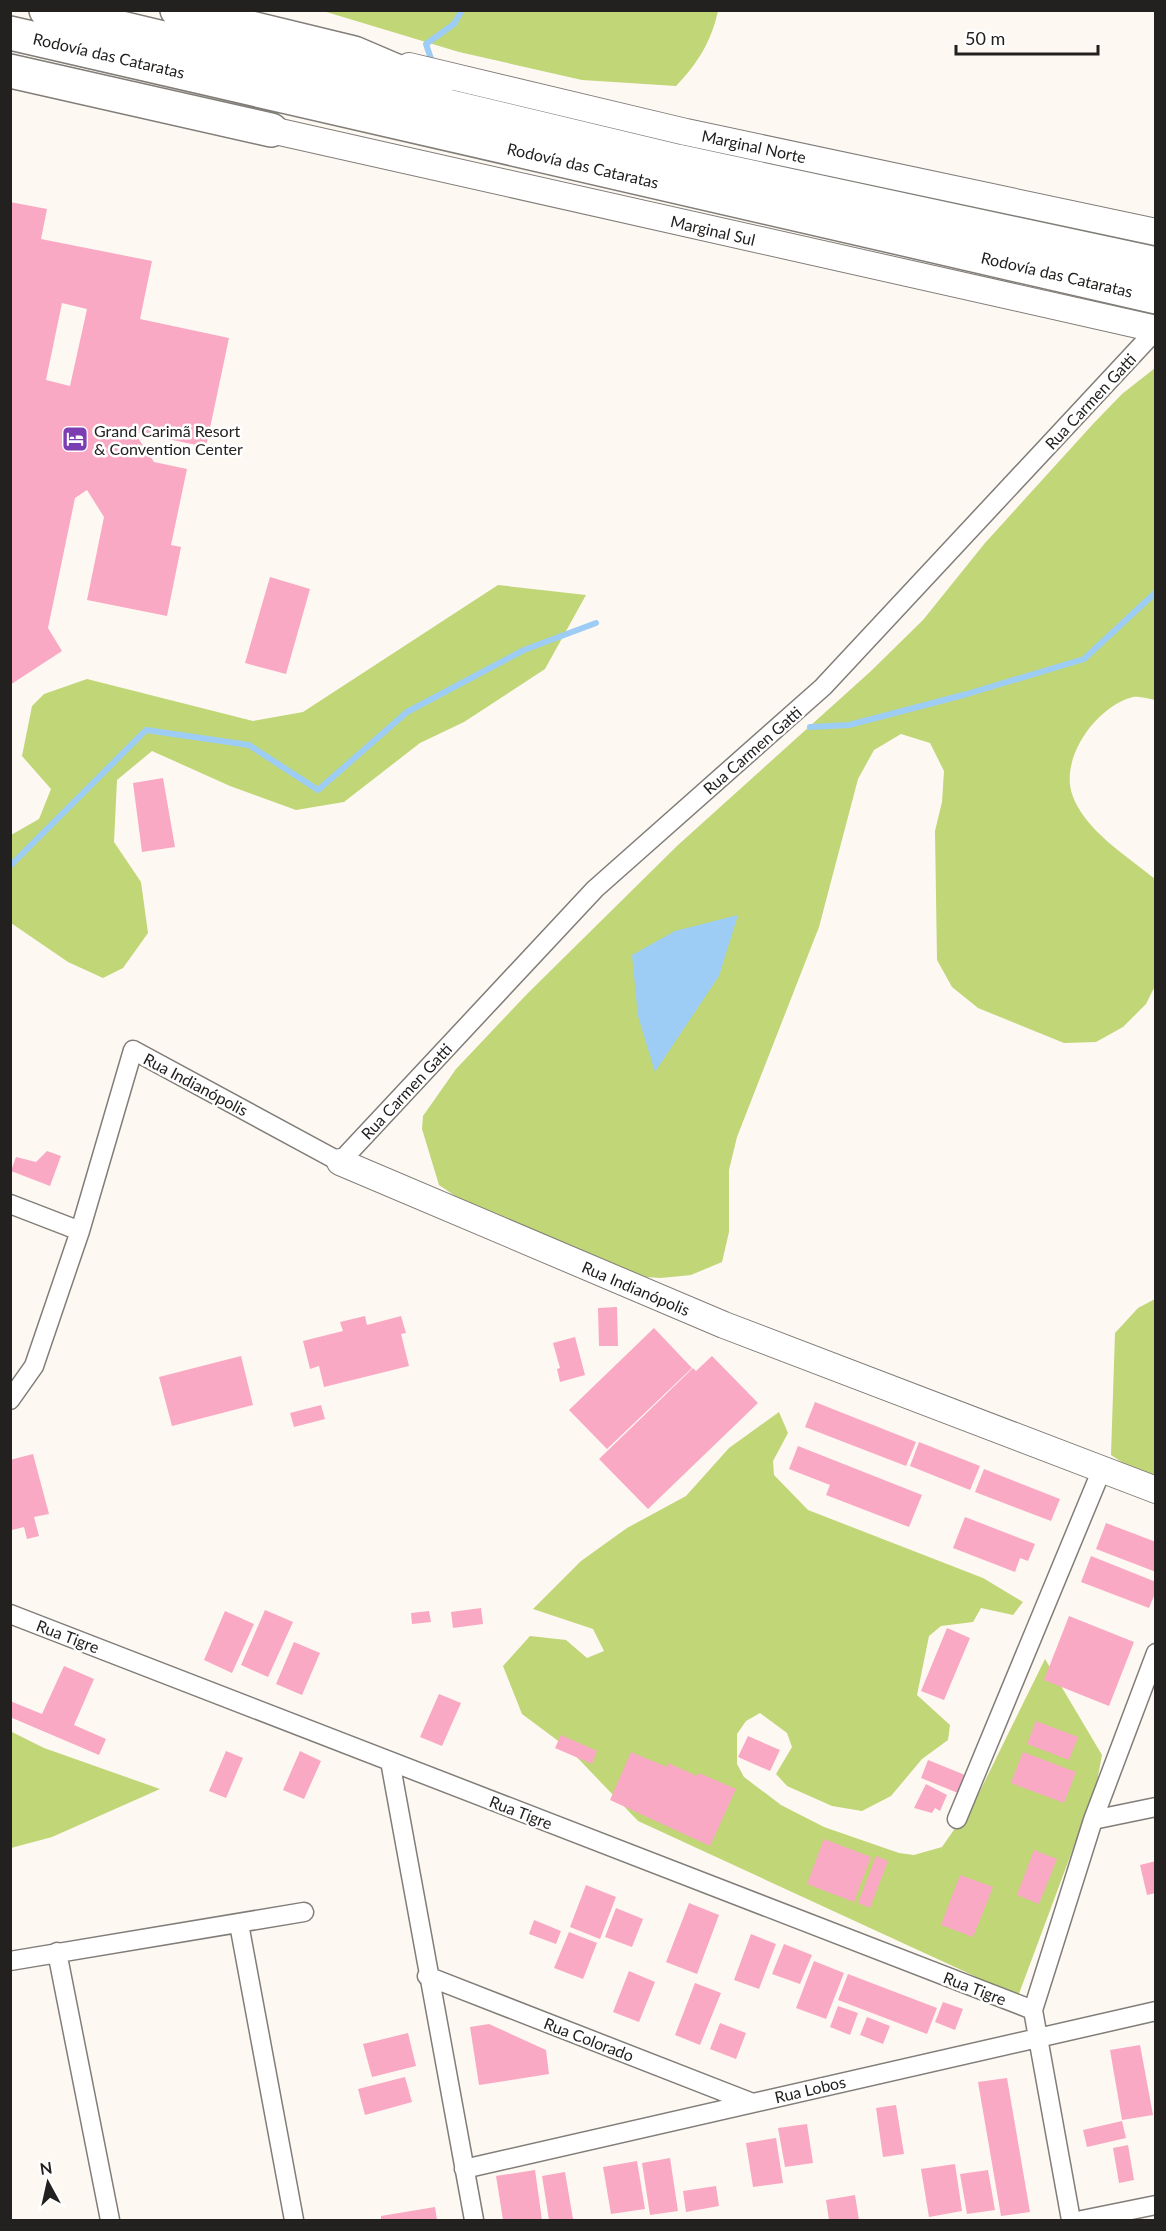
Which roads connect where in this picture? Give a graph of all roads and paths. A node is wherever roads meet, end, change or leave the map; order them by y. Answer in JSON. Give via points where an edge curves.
{"nodes":[{"id":1,"x":46,"y":10,"type":"edge"},
{"id":2,"x":177,"y":10,"type":"edge"},
{"id":3,"x":253,"y":19,"type":"edge"},
{"id":4,"x":10,"y":33,"type":"edge"},
{"id":5,"x":354,"y":52,"type":"junction"},
{"id":6,"x":156,"y":66,"type":"junction"},
{"id":7,"x":10,"y":71,"type":"edge"},
{"id":8,"x":515,"y":123,"type":"junction"},
{"id":9,"x":271,"y":130,"type":"junction"},
{"id":10,"x":1155,"y":232,"type":"edge"},
{"id":11,"x":1155,"y":264,"type":"edge"},
{"id":12,"x":1155,"y":297,"type":"edge"},
{"id":13,"x":1155,"y":330,"type":"edge"},
{"id":14,"x":340,"y":1162,"type":"junction"},
{"id":15,"x":10,"y":1204,"type":"edge"},
{"id":16,"x":80,"y":1231,"type":"junction"},
{"id":17,"x":10,"y":1400,"type":"edge"},
{"id":18,"x":1102,"y":1469,"type":"junction"},
{"id":19,"x":1155,"y":1490,"type":"edge"},
{"id":20,"x":10,"y":1614,"type":"edge"},
{"id":21,"x":1155,"y":1653,"type":"edge"},
{"id":22,"x":390,"y":1761,"type":"junction"},
{"id":23,"x":1155,"y":1807,"type":"edge"},
{"id":24,"x":957,"y":1819,"type":"dead end"},
{"id":25,"x":1093,"y":1820,"type":"junction"},
{"id":26,"x":304,"y":1912,"type":"dead end"},
{"id":27,"x":239,"y":1924,"type":"junction"},
{"id":28,"x":57,"y":1952,"type":"junction"},
{"id":29,"x":10,"y":1961,"type":"edge"},
{"id":30,"x":428,"y":1976,"type":"junction"},
{"id":31,"x":1033,"y":2010,"type":"junction"},
{"id":32,"x":1155,"y":2011,"type":"edge"},
{"id":33,"x":1037,"y":2037,"type":"junction"},
{"id":34,"x":750,"y":2102,"type":"junction"},
{"id":35,"x":464,"y":2169,"type":"junction"},
{"id":36,"x":1155,"y":2205,"type":"edge"},
{"id":37,"x":110,"y":2220,"type":"edge"},
{"id":38,"x":294,"y":2220,"type":"edge"},
{"id":39,"x":474,"y":2220,"type":"edge"},
{"id":40,"x":1071,"y":2220,"type":"edge"},
{"id":41,"x":1082,"y":2220,"type":"edge"}],
"edges":[{"from":1,"to":8,"type":"highway","name":"Rodovía das Cataratas"},
{"from":2,"to":3,"type":"highway"},
{"from":3,"to":5,"type":"highway"},
{"from":4,"to":6,"type":"highway","name":"Rodovía das Cataratas"},
{"from":5,"to":8,"type":"highway"},
{"from":5,"to":10,"type":"street","name":"Marginal Norte","via":[[686,132]]},
{"from":6,"to":9,"type":"highway"},
{"from":6,"to":12,"type":"highway","name":"Rodovía das Cataratas"},
{"from":7,"to":9,"type":"highway"},
{"from":8,"to":11,"type":"highway","name":"Rodovía das Cataratas","via":[[677,162]]},
{"from":9,"to":13,"type":"street","name":"Marginal Sul"},
{"from":13,"to":14,"type":"street","name":"Rua Carmen Gatti","via":[[823,687],[595,889]]},
{"from":14,"to":16,"type":"street","name":"Rua Indianópolis","via":[[133,1050]]},
{"from":14,"to":18,"type":"street","name":"Rua Indianópolis","via":[[724,1325]]},
{"from":15,"to":16,"type":"street"},
{"from":16,"to":17,"type":"street","via":[[34,1366]]},
{"from":18,"to":19,"type":"street","name":"Rua Indianópolis"},
{"from":18,"to":24,"type":"street"},
{"from":20,"to":22,"type":"street","name":"Rua Tigre"},
{"from":21,"to":25,"type":"street"},
{"from":22,"to":30,"type":"street"},
{"from":22,"to":31,"type":"street","name":"Rua Tigre"},
{"from":23,"to":25,"type":"street"},
{"from":25,"to":31,"type":"street"},
{"from":26,"to":27,"type":"street"},
{"from":27,"to":28,"type":"street"},
{"from":27,"to":38,"type":"street"},
{"from":28,"to":29,"type":"street"},
{"from":28,"to":37,"type":"street"},
{"from":30,"to":34,"type":"street","name":"Rua Colorado"},
{"from":30,"to":35,"type":"street"},
{"from":31,"to":33,"type":"street"},
{"from":32,"to":33,"type":"street","name":"Rua Lobos"},
{"from":33,"to":34,"type":"street","name":"Rua Lobos"},
{"from":33,"to":40,"type":"street"},
{"from":34,"to":35,"type":"street","name":"Rua Lobos"},
{"from":35,"to":39,"type":"street"},
{"from":36,"to":41,"type":"street"}]}
